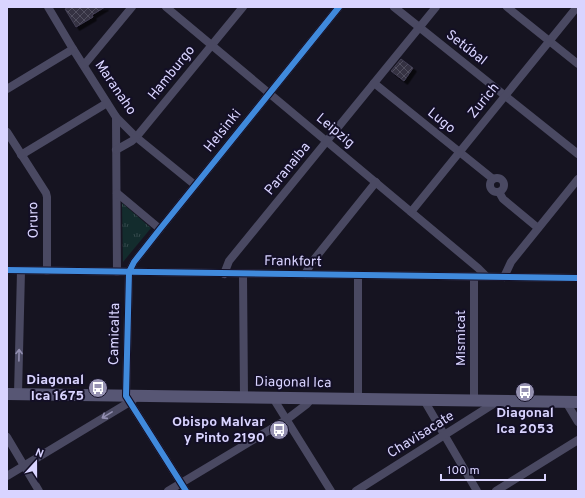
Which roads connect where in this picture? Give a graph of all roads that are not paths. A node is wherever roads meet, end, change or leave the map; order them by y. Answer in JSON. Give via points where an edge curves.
{"nodes":[{"id":1,"x":48,"y":7,"type":"edge"},
{"id":2,"x":132,"y":7,"type":"edge"},
{"id":3,"x":166,"y":7,"type":"edge"},
{"id":4,"x":243,"y":7,"type":"edge"},
{"id":5,"x":339,"y":7,"type":"edge"},
{"id":6,"x":394,"y":7,"type":"edge"},
{"id":7,"x":436,"y":7,"type":"edge"},
{"id":8,"x":507,"y":7,"type":"edge"},
{"id":9,"x":577,"y":7,"type":"edge"},
{"id":10,"x":419,"y":28,"type":"junction"},
{"id":11,"x":549,"y":42,"type":"junction"},
{"id":12,"x":211,"y":46,"type":"junction"},
{"id":13,"x":73,"y":49,"type":"junction"},
{"id":14,"x":578,"y":64,"type":"edge"},
{"id":15,"x":84,"y":65,"type":"junction"},
{"id":16,"x":374,"y":83,"type":"junction"},
{"id":17,"x":7,"y":89,"type":"edge"},
{"id":18,"x":269,"y":94,"type":"junction"},
{"id":19,"x":506,"y":95,"type":"junction"},
{"id":20,"x":107,"y":103,"type":"junction"},
{"id":21,"x":116,"y":117,"type":"junction"},
{"id":22,"x":7,"y":132,"type":"edge"},
{"id":23,"x":136,"y":137,"type":"junction"},
{"id":24,"x":327,"y":142,"type":"junction"},
{"id":25,"x":116,"y":150,"type":"junction"},
{"id":26,"x":460,"y":152,"type":"junction"},
{"id":27,"x":578,"y":154,"type":"edge"},
{"id":28,"x":22,"y":155,"type":"junction"},
{"id":29,"x":578,"y":179,"type":"edge"},
{"id":30,"x":376,"y":182,"type":"junction"},
{"id":31,"x":195,"y":185,"type":"junction"},
{"id":32,"x":117,"y":193,"type":"junction"},
{"id":33,"x":412,"y":212,"type":"junction"},
{"id":34,"x":538,"y":228,"type":"junction"},
{"id":35,"x":160,"y":229,"type":"junction"},
{"id":36,"x":7,"y":270,"type":"edge"},
{"id":37,"x":21,"y":271,"type":"junction"},
{"id":38,"x":47,"y":271,"type":"junction"},
{"id":39,"x":117,"y":272,"type":"junction"},
{"id":40,"x":129,"y":272,"type":"junction"},
{"id":41,"x":224,"y":274,"type":"junction"},
{"id":42,"x":243,"y":274,"type":"junction"},
{"id":43,"x":305,"y":274,"type":"junction"},
{"id":44,"x":358,"y":275,"type":"junction"},
{"id":45,"x":474,"y":276,"type":"junction"},
{"id":46,"x":486,"y":276,"type":"junction"},
{"id":47,"x":504,"y":277,"type":"junction"},
{"id":48,"x":578,"y":278,"type":"edge"},
{"id":49,"x":13,"y":394,"type":"edge"},
{"id":50,"x":244,"y":397,"type":"junction"},
{"id":51,"x":273,"y":398,"type":"junction"},
{"id":52,"x":312,"y":398,"type":"junction"},
{"id":53,"x":127,"y":399,"type":"junction"},
{"id":54,"x":358,"y":399,"type":"junction"},
{"id":55,"x":424,"y":400,"type":"junction"},
{"id":56,"x":474,"y":400,"type":"junction"},
{"id":57,"x":498,"y":401,"type":"junction"},
{"id":58,"x":566,"y":402,"type":"junction"},
{"id":59,"x":578,"y":402,"type":"edge"},
{"id":60,"x":286,"y":420,"type":"junction"},
{"id":61,"x":578,"y":422,"type":"edge"},
{"id":62,"x":445,"y":436,"type":"junction"},
{"id":63,"x":7,"y":437,"type":"edge"},
{"id":64,"x":578,"y":440,"type":"edge"},
{"id":65,"x":24,"y":466,"type":"junction"},
{"id":66,"x":7,"y":476,"type":"edge"},
{"id":67,"x":181,"y":483,"type":"junction"},
{"id":68,"x":39,"y":491,"type":"edge"},
{"id":69,"x":168,"y":491,"type":"edge"},
{"id":70,"x":186,"y":491,"type":"edge"},
{"id":71,"x":331,"y":491,"type":"edge"},
{"id":72,"x":356,"y":491,"type":"edge"},
{"id":73,"x":477,"y":491,"type":"edge"},
{"id":74,"x":496,"y":491,"type":"edge"}],
"edges":[{"from":1,"to":13,"type":"street","name":"Maranaho"},
{"from":2,"to":15,"type":"street"},
{"from":3,"to":12,"type":"street","name":"Leipzig"},
{"from":4,"to":12,"type":"street","name":"Hamburgo"},
{"from":5,"to":18,"type":"street","name":"Helsinki"},
{"from":6,"to":10,"type":"street","name":"Setúbal"},
{"from":7,"to":10,"type":"street","name":"Paranaiba"},
{"from":8,"to":11,"type":"street"},
{"from":9,"to":11,"type":"street","name":"Zurich"},
{"from":10,"to":16,"type":"street","name":"Paranaiba"},
{"from":10,"to":19,"type":"street","name":"Setúbal"},
{"from":11,"to":14,"type":"street"},
{"from":11,"to":19,"type":"street","name":"Zurich"},
{"from":12,"to":18,"type":"street","name":"Leipzig"},
{"from":12,"to":23,"type":"street","name":"Hamburgo"},
{"from":13,"to":15,"type":"street","name":"Maranaho"},
{"from":13,"to":17,"type":"street"},
{"from":15,"to":20,"type":"street","name":"Maranaho"},
{"from":16,"to":24,"type":"street","name":"Paranaiba"},
{"from":16,"to":26,"type":"street","name":"Lugo"},
{"from":18,"to":24,"type":"street","name":"Leipzig"},
{"from":18,"to":31,"type":"street","name":"Helsinki"},
{"from":19,"to":26,"type":"street","name":"Zurich"},
{"from":19,"to":27,"type":"street","name":"Setúbal"},
{"from":20,"to":21,"type":"street","name":"Maranaho"},
{"from":20,"to":28,"type":"street"},
{"from":21,"to":23,"type":"street","name":"Maranaho"},
{"from":21,"to":25,"type":"street"},
{"from":22,"to":28,"type":"street","name":"Oruro"},
{"from":23,"to":25,"type":"street","name":"Hamburgo"},
{"from":23,"to":31,"type":"street","name":"Maranaho"},
{"from":24,"to":30,"type":"street","name":"Leipzig"},
{"from":24,"to":41,"type":"street","name":"Paranaiba","via":[[229,261]]},
{"from":25,"to":32,"type":"street"},
{"from":26,"to":33,"type":"street","name":"Zurich"},
{"from":26,"to":34,"type":"street","name":"Lugo","via":[[493,179],[503,181],[504,187],[499,192],[503,199]]},
{"from":28,"to":38,"type":"street","name":"Oruro","via":[[47,197]]},
{"from":29,"to":34,"type":"street"},
{"from":30,"to":33,"type":"street","name":"Leipzig"},
{"from":30,"to":43,"type":"street"},
{"from":31,"to":35,"type":"street","name":"Helsinki"},
{"from":32,"to":35,"type":"street"},
{"from":32,"to":39,"type":"street"},
{"from":33,"to":46,"type":"street","name":"Leipzig"},
{"from":34,"to":47,"type":"street","via":[[511,262]]},
{"from":35,"to":40,"type":"street","name":"Helsinki"},
{"from":36,"to":37,"type":"street","name":"Frankfort"},
{"from":37,"to":38,"type":"street","name":"Frankfort"},
{"from":49,"to":37,"type":"street","one_way":true},
{"from":38,"to":39,"type":"street","name":"Frankfort"},
{"from":39,"to":40,"type":"street","name":"Frankfort"},
{"from":40,"to":41,"type":"street","name":"Frankfort"},
{"from":40,"to":53,"type":"street","name":"Camicalta"},
{"from":41,"to":42,"type":"street","name":"Frankfort"},
{"from":42,"to":43,"type":"street","name":"Frankfort"},
{"from":42,"to":50,"type":"street"},
{"from":43,"to":44,"type":"street","name":"Frankfort"},
{"from":44,"to":45,"type":"street","name":"Frankfort"},
{"from":44,"to":54,"type":"street"},
{"from":45,"to":46,"type":"street","name":"Frankfort"},
{"from":45,"to":56,"type":"street","name":"Mismicat"},
{"from":46,"to":47,"type":"street","name":"Frankfort"},
{"from":47,"to":48,"type":"street","name":"Frankfort"},
{"from":49,"to":53,"type":"main road","name":"Diagonal Ica"},
{"from":50,"to":51,"type":"main road","name":"Diagonal Ica"},
{"from":50,"to":53,"type":"main road","name":"Diagonal Ica","via":[[141,396]]},
{"from":51,"to":52,"type":"main road","name":"Diagonal Ica"},
{"from":51,"to":60,"type":"street"},
{"from":52,"to":54,"type":"main road","name":"Diagonal Ica"},
{"from":52,"to":60,"type":"street"},
{"from":53,"to":65,"type":"street","one_way":true},
{"from":53,"to":67,"type":"street"},
{"from":54,"to":55,"type":"main road","name":"Diagonal Ica"},
{"from":55,"to":56,"type":"main road","name":"Diagonal Ica"},
{"from":55,"to":62,"type":"street"},
{"from":56,"to":57,"type":"main road","name":"Diagonal Ica"},
{"from":57,"to":58,"type":"main road","name":"Diagonal Ica"},
{"from":57,"to":62,"type":"street","name":"Chavisacate"},
{"from":58,"to":59,"type":"main road","name":"Diagonal Ica"},
{"from":58,"to":61,"type":"street"},
{"from":60,"to":67,"type":"street"},
{"from":60,"to":71,"type":"street"},
{"from":62,"to":72,"type":"street","name":"Chavisacate"},
{"from":62,"to":73,"type":"street"},
{"from":63,"to":65,"type":"street"},
{"from":64,"to":74,"type":"street"},
{"from":65,"to":66,"type":"street"},
{"from":65,"to":68,"type":"street"},
{"from":67,"to":69,"type":"street"},
{"from":67,"to":70,"type":"street"}]}
